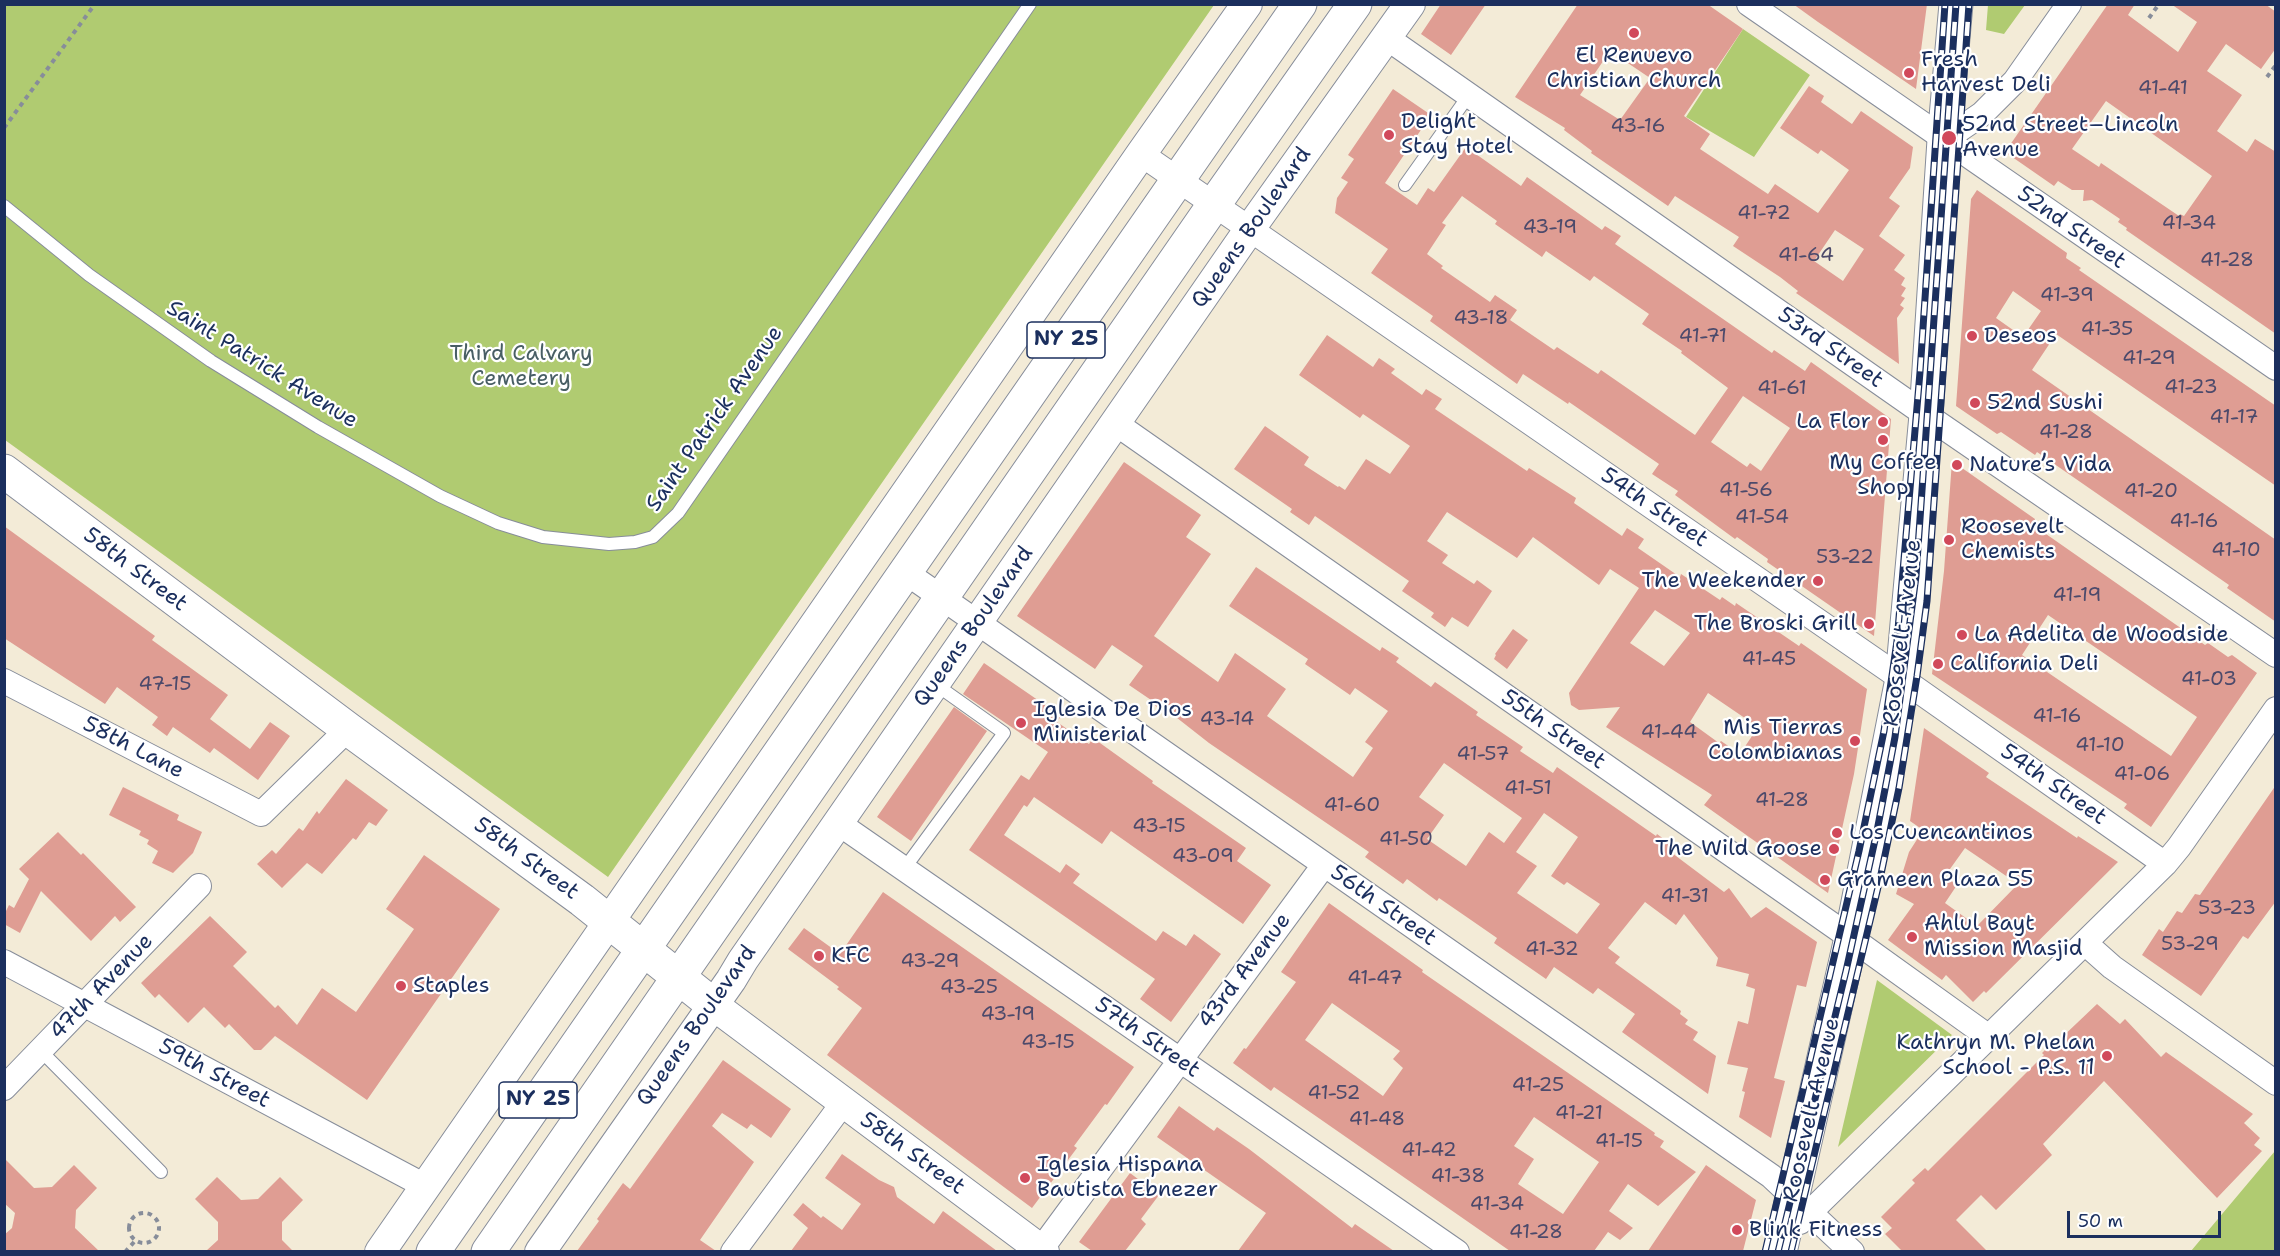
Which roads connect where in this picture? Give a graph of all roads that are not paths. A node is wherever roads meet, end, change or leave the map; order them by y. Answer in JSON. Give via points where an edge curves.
{"nodes":[{"id":1,"x":1030,"y":4,"type":"edge"},
{"id":2,"x":1247,"y":4,"type":"edge"},
{"id":3,"x":1300,"y":4,"type":"edge"},
{"id":4,"x":1355,"y":4,"type":"edge"},
{"id":5,"x":1410,"y":4,"type":"edge"},
{"id":6,"x":1749,"y":4,"type":"edge"},
{"id":7,"x":1956,"y":4,"type":"edge"},
{"id":8,"x":2069,"y":4,"type":"edge"},
{"id":9,"x":1387,"y":38,"type":"junction"},
{"id":10,"x":1469,"y":95,"type":"junction"},
{"id":11,"x":1944,"y":140,"type":"junction"},
{"id":12,"x":1141,"y":154,"type":"junction"},
{"id":13,"x":1177,"y":180,"type":"junction"},
{"id":14,"x":1405,"y":185,"type":"dead end"},
{"id":15,"x":4,"y":206,"type":"edge"},
{"id":16,"x":1214,"y":206,"type":"junction"},
{"id":17,"x":1249,"y":230,"type":"junction"},
{"id":18,"x":2276,"y":368,"type":"edge"},
{"id":19,"x":1926,"y":416,"type":"junction"},
{"id":20,"x":1115,"y":423,"type":"junction"},
{"id":21,"x":4,"y":471,"type":"edge"},
{"id":22,"x":905,"y":572,"type":"junction"},
{"id":23,"x":941,"y":597,"type":"junction"},
{"id":24,"x":976,"y":622,"type":"junction"},
{"id":25,"x":2276,"y":655,"type":"edge"},
{"id":26,"x":1902,"y":679,"type":"junction"},
{"id":27,"x":4,"y":681,"type":"edge"},
{"id":28,"x":934,"y":684,"type":"junction"},
{"id":29,"x":2276,"y":709,"type":"edge"},
{"id":30,"x":348,"y":729,"type":"junction"},
{"id":31,"x":838,"y":823,"type":"junction"},
{"id":32,"x":2165,"y":864,"type":"junction"},
{"id":33,"x":1324,"y":865,"type":"junction"},
{"id":34,"x":904,"y":869,"type":"junction"},
{"id":35,"x":199,"y":886,"type":"dead end"},
{"id":36,"x":609,"y":922,"type":"junction"},
{"id":37,"x":1851,"y":938,"type":"junction"},
{"id":38,"x":2085,"y":943,"type":"junction"},
{"id":39,"x":643,"y":950,"type":"junction"},
{"id":40,"x":4,"y":962,"type":"edge"},
{"id":41,"x":679,"y":978,"type":"junction"},
{"id":42,"x":712,"y":1004,"type":"junction"},
{"id":43,"x":84,"y":1006,"type":"junction"},
{"id":44,"x":1989,"y":1037,"type":"junction"},
{"id":45,"x":41,"y":1051,"type":"junction"},
{"id":46,"x":1179,"y":1060,"type":"junction"},
{"id":47,"x":2276,"y":1083,"type":"edge"},
{"id":48,"x":4,"y":1088,"type":"edge"},
{"id":49,"x":843,"y":1103,"type":"junction"},
{"id":50,"x":494,"y":1165,"type":"junction"},
{"id":51,"x":161,"y":1172,"type":"dead end"},
{"id":52,"x":425,"y":1186,"type":"junction"},
{"id":53,"x":1802,"y":1203,"type":"junction"},
{"id":54,"x":1781,"y":1246,"type":"edge"},
{"id":55,"x":380,"y":1251,"type":"edge"},
{"id":56,"x":409,"y":1251,"type":"edge"},
{"id":57,"x":433,"y":1251,"type":"edge"},
{"id":58,"x":488,"y":1251,"type":"edge"},
{"id":59,"x":540,"y":1251,"type":"edge"},
{"id":60,"x":733,"y":1251,"type":"edge"},
{"id":61,"x":1041,"y":1251,"type":"edge"},
{"id":62,"x":1456,"y":1251,"type":"edge"},
{"id":63,"x":1852,"y":1251,"type":"edge"}],
"edges":[{"from":1,"to":15,"type":"lane","name":"Saint Patrick Avenue","via":[[678,513],[653,537],[635,542],[609,544],[543,537],[498,523],[440,496],[211,361],[89,275]]},
{"from":2,"to":12,"type":"street"},
{"from":3,"to":13,"type":"main road","number":"NY 25"},
{"from":4,"to":16,"type":"main road","name":"Queens Boulevard","number":"NY 25"},
{"from":5,"to":9,"type":"street","name":"Queens Boulevard"},
{"from":6,"to":11,"type":"street","name":"52nd Street"},
{"from":7,"to":11,"type":"main road","name":"Roosevelt Avenue"},
{"from":8,"to":11,"type":"street","via":[[2014,81],[1982,114]]},
{"from":9,"to":10,"type":"street","name":"53rd Street"},
{"from":9,"to":17,"type":"street","name":"Queens Boulevard"},
{"from":10,"to":14,"type":"lane"},
{"from":10,"to":19,"type":"street","name":"53rd Street"},
{"from":11,"to":18,"type":"street","name":"52nd Street"},
{"from":11,"to":19,"type":"main road","name":"Roosevelt Avenue"},
{"from":12,"to":13,"type":"street","name":"54th Street"},
{"from":12,"to":36,"type":"street"},
{"from":13,"to":16,"type":"street","name":"54th Street"},
{"from":13,"to":22,"type":"main road","number":"NY 25"},
{"from":16,"to":17,"type":"street","name":"54th Street"},
{"from":16,"to":23,"type":"main road","name":"Queens Boulevard","number":"NY 25"},
{"from":17,"to":20,"type":"street","name":"Queens Boulevard"},
{"from":17,"to":26,"type":"street","name":"54th Street"},
{"from":19,"to":25,"type":"street","name":"53rd Street"},
{"from":19,"to":26,"type":"main road","name":"Roosevelt Avenue"},
{"from":20,"to":24,"type":"street","name":"Queens Boulevard"},
{"from":20,"to":37,"type":"street","name":"55th Street"},
{"from":21,"to":30,"type":"main road","name":"58th Street"},
{"from":22,"to":23,"type":"street","name":"56th Street"},
{"from":22,"to":39,"type":"main road","number":"NY 25"},
{"from":23,"to":24,"type":"street","name":"56th Street"},
{"from":23,"to":41,"type":"main road","name":"Queens Boulevard","number":"NY 25"},
{"from":24,"to":28,"type":"street","name":"Queens Boulevard"},
{"from":24,"to":33,"type":"street","name":"56th Street"},
{"from":26,"to":32,"type":"street","name":"54th Street"},
{"from":26,"to":37,"type":"main road","name":"Roosevelt Avenue"},
{"from":27,"to":30,"type":"street","name":"58th Lane","via":[[261,814]]},
{"from":28,"to":31,"type":"street","name":"Queens Boulevard"},
{"from":28,"to":34,"type":"lane","via":[[1004,733]]},
{"from":29,"to":32,"type":"street"},
{"from":30,"to":36,"type":"main road","name":"58th Street"},
{"from":31,"to":34,"type":"street","name":"57th Street"},
{"from":31,"to":42,"type":"street","name":"Queens Boulevard"},
{"from":32,"to":38,"type":"street"},
{"from":33,"to":46,"type":"street","name":"43rd Avenue"},
{"from":33,"to":53,"type":"street","name":"56th Street","via":[[1771,1176]]},
{"from":34,"to":46,"type":"street","name":"57th Street"},
{"from":35,"to":43,"type":"street","name":"47th Avenue"},
{"from":36,"to":39,"type":"main road","name":"58th Street"},
{"from":36,"to":52,"type":"street"},
{"from":37,"to":44,"type":"street","name":"55th Street"},
{"from":37,"to":53,"type":"main road","name":"Roosevelt Avenue"},
{"from":38,"to":44,"type":"street"},
{"from":38,"to":47,"type":"street","via":[[2112,967]]},
{"from":39,"to":41,"type":"main road","name":"58th Street"},
{"from":39,"to":50,"type":"main road","number":"NY 25"},
{"from":40,"to":43,"type":"street","name":"59th Street"},
{"from":41,"to":42,"type":"main road","name":"58th Street"},
{"from":41,"to":58,"type":"main road","name":"Queens Boulevard","number":"NY 25"},
{"from":42,"to":49,"type":"street","name":"58th Street"},
{"from":42,"to":59,"type":"street","name":"Queens Boulevard"},
{"from":43,"to":45,"type":"street","name":"47th Avenue"},
{"from":43,"to":52,"type":"street","name":"59th Street"},
{"from":44,"to":53,"type":"street"},
{"from":45,"to":48,"type":"street","name":"47th Avenue"},
{"from":45,"to":51,"type":"lane"},
{"from":46,"to":61,"type":"street","name":"43rd Avenue"},
{"from":46,"to":62,"type":"street","name":"57th Street"},
{"from":49,"to":60,"type":"street"},
{"from":49,"to":61,"type":"street","name":"58th Street"},
{"from":50,"to":56,"type":"main road","via":[[435,1215]]},
{"from":50,"to":57,"type":"main road","number":"NY 25"},
{"from":52,"to":55,"type":"street"},
{"from":53,"to":54,"type":"main road","name":"Roosevelt Avenue"},
{"from":53,"to":63,"type":"street","name":"56th Street"}]}
